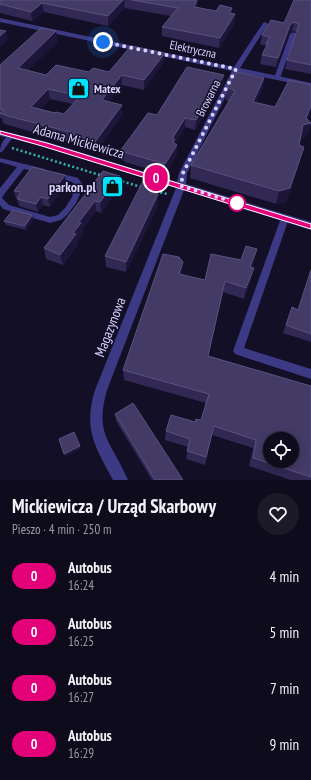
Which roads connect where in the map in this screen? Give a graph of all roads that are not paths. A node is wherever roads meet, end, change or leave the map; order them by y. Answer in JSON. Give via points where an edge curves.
{"nodes":[{"id":1,"x":0,"y":20,"type":"edge"},
{"id":2,"x":265,"y":24,"type":"dead end"},
{"id":3,"x":293,"y":34,"type":"dead end"},
{"id":4,"x":236,"y":69,"type":"junction"},
{"id":5,"x":277,"y":78,"type":"junction"},
{"id":6,"x":311,"y":85,"type":"edge"},
{"id":7,"x":0,"y":133,"type":"edge"},
{"id":8,"x":12,"y":136,"type":"junction"},
{"id":9,"x":2,"y":148,"type":"edge"},
{"id":10,"x":0,"y":160,"type":"edge"},
{"id":11,"x":22,"y":166,"type":"junction"},
{"id":12,"x":181,"y":186,"type":"junction"},
{"id":13,"x":0,"y":196,"type":"edge"},
{"id":14,"x":0,"y":200,"type":"edge"},
{"id":15,"x":285,"y":218,"type":"junction"},
{"id":16,"x":311,"y":226,"type":"edge"},
{"id":17,"x":311,"y":374,"type":"edge"},
{"id":18,"x":121,"y":480,"type":"edge"}],
"edges":[{"from":1,"to":4,"type":"street","name":"Elektryczna"},
{"from":2,"to":4,"type":"street","name":"Browarna"},
{"from":3,"to":5,"type":"lane"},
{"from":4,"to":5,"type":"street","name":"Elektryczna"},
{"from":4,"to":12,"type":"street","name":"Browarna","via":[[183,173]]},
{"from":5,"to":6,"type":"street","name":"Elektryczna"},
{"from":7,"to":8,"type":"street","name":"Adama Mickiewicza"},
{"from":8,"to":9,"type":"lane"},
{"from":8,"to":12,"type":"street","name":"Adama Mickiewicza"},
{"from":10,"to":11,"type":"lane"},
{"from":11,"to":13,"type":"lane"},
{"from":11,"to":14,"type":"lane","via":[[75,180],[80,190],[62,216],[50,220],[6,207]]},
{"from":12,"to":15,"type":"street","name":"Adama Mickiewicza"},
{"from":12,"to":18,"type":"street","name":"Magazynowa","via":[[101,390],[97,408],[95,423],[100,441]]},
{"from":15,"to":16,"type":"street","name":"Adama Mickiewicza"},
{"from":15,"to":17,"type":"lane","via":[[238,351]]}]}
